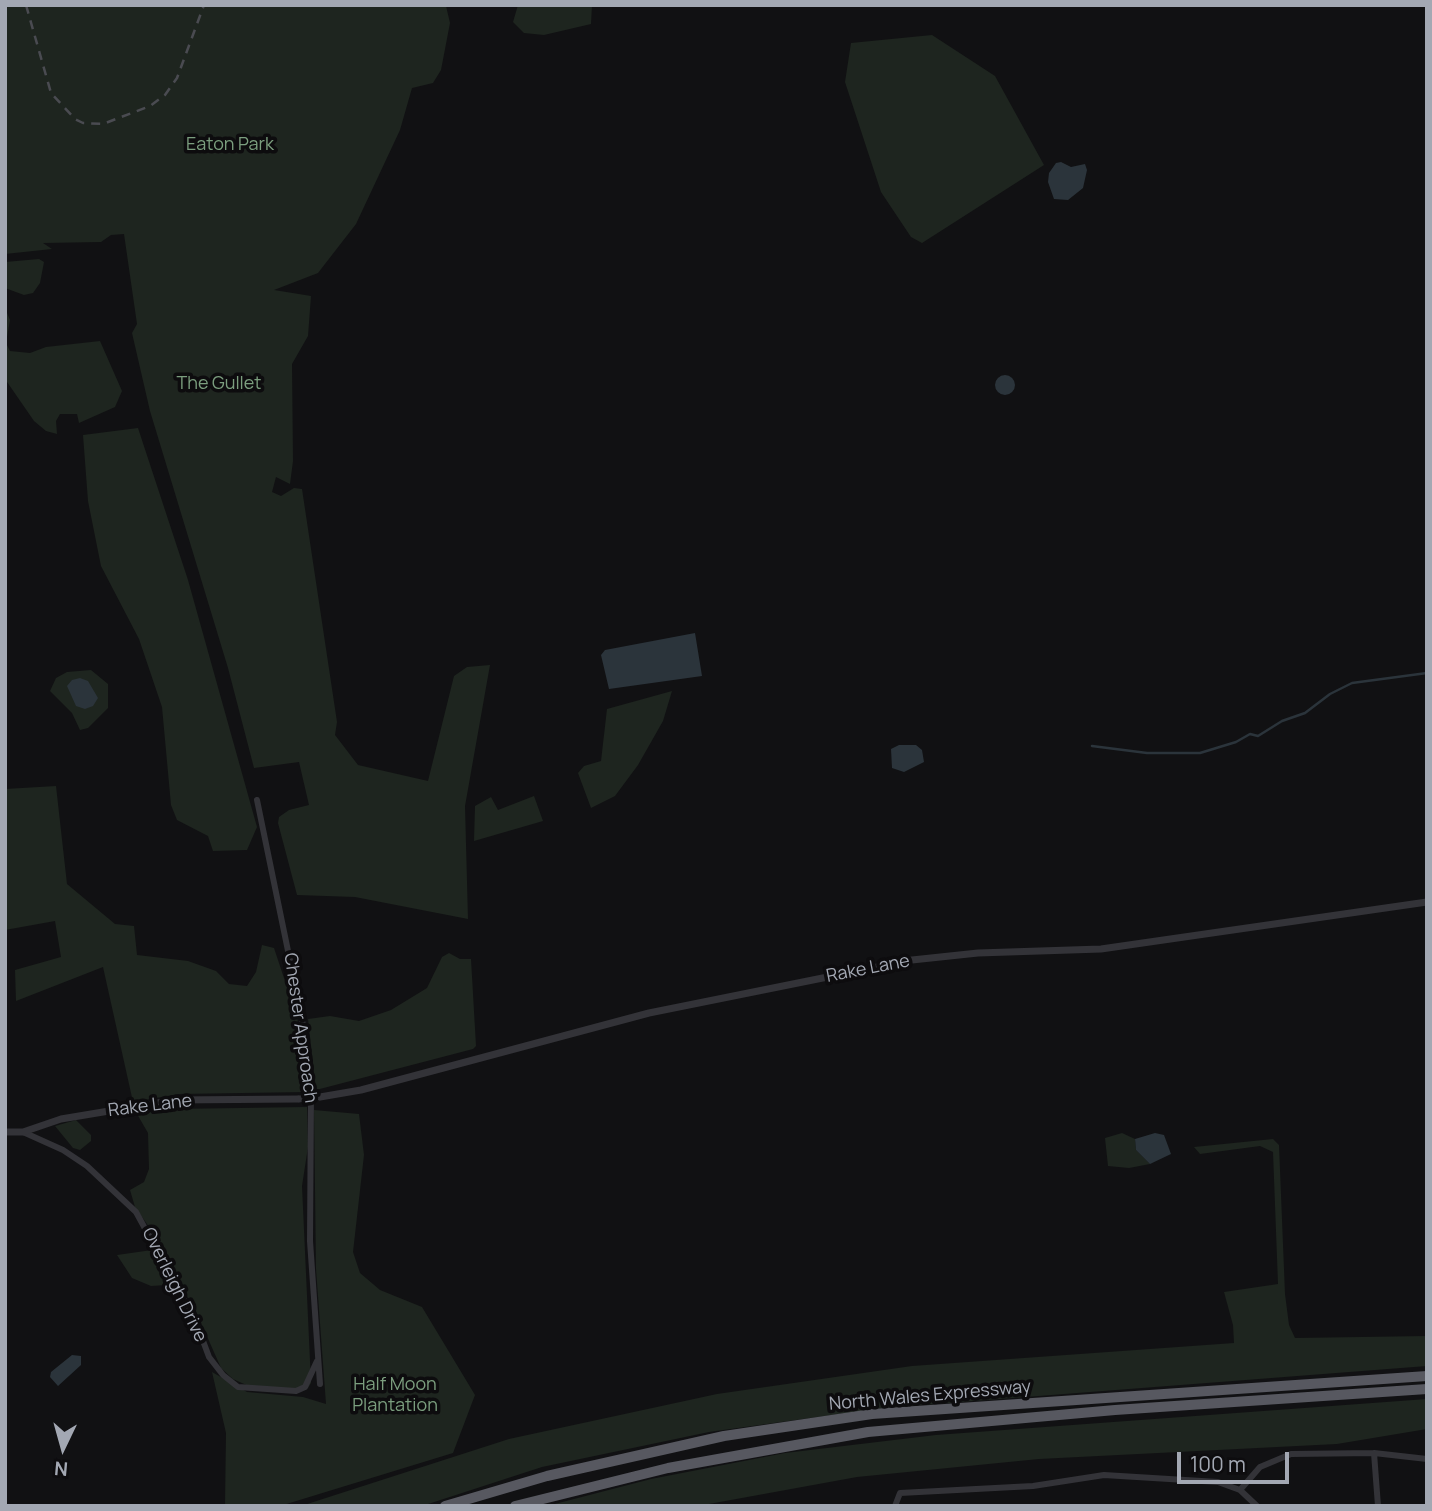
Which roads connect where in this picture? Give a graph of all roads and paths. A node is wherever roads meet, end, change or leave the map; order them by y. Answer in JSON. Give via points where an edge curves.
{"nodes":[{"id":1,"x":257,"y":800,"type":"dead end"},
{"id":2,"x":1427,"y":902,"type":"edge"},
{"id":3,"x":320,"y":1097,"type":"tunnel mouth"},
{"id":4,"x":298,"y":1099,"type":"tunnel mouth"},
{"id":5,"x":5,"y":1132,"type":"edge"},
{"id":6,"x":23,"y":1132,"type":"junction"},
{"id":7,"x":318,"y":1358,"type":"junction"},
{"id":8,"x":1427,"y":1376,"type":"edge"},
{"id":9,"x":320,"y":1384,"type":"dead end"},
{"id":10,"x":1427,"y":1389,"type":"edge"},
{"id":11,"x":1374,"y":1453,"type":"junction"},
{"id":12,"x":1427,"y":1459,"type":"edge"},
{"id":13,"x":1240,"y":1490,"type":"junction"},
{"id":14,"x":445,"y":1506,"type":"edge"},
{"id":15,"x":515,"y":1506,"type":"edge"},
{"id":16,"x":895,"y":1506,"type":"edge"},
{"id":17,"x":1257,"y":1506,"type":"edge"},
{"id":18,"x":1378,"y":1506,"type":"edge"}],
"edges":[{"from":1,"to":7,"type":"street","name":"Chester Approach","via":[[300,1006],[311,1093],[310,1241]]},
{"from":2,"to":3,"type":"street","name":"Rake Lane","via":[[1101,949],[912,960],[649,1013]]},
{"from":4,"to":6,"type":"street","name":"Rake Lane","via":[[175,1100],[61,1119]]},
{"from":5,"to":6,"type":"street","name":"Rake Lane"},
{"from":6,"to":7,"type":"street","name":"Overleigh Drive","via":[[87,1166],[136,1212],[209,1357],[238,1387],[296,1391],[304,1387]]},
{"from":7,"to":9,"type":"street","name":"Chester Approach"},
{"from":8,"to":14,"type":"highway","name":"North Wales Expressway","via":[[860,1415],[724,1436],[547,1476]]},
{"from":10,"to":15,"type":"highway","name":"North Wales Expressway","via":[[868,1432],[668,1468]]},
{"from":11,"to":12,"type":"street"},
{"from":11,"to":13,"type":"street","via":[[1283,1456],[1260,1467]]},
{"from":11,"to":18,"type":"street"},
{"from":13,"to":16,"type":"street","via":[[1218,1482],[1104,1475],[1033,1486],[900,1493]]},
{"from":13,"to":17,"type":"street"}]}
